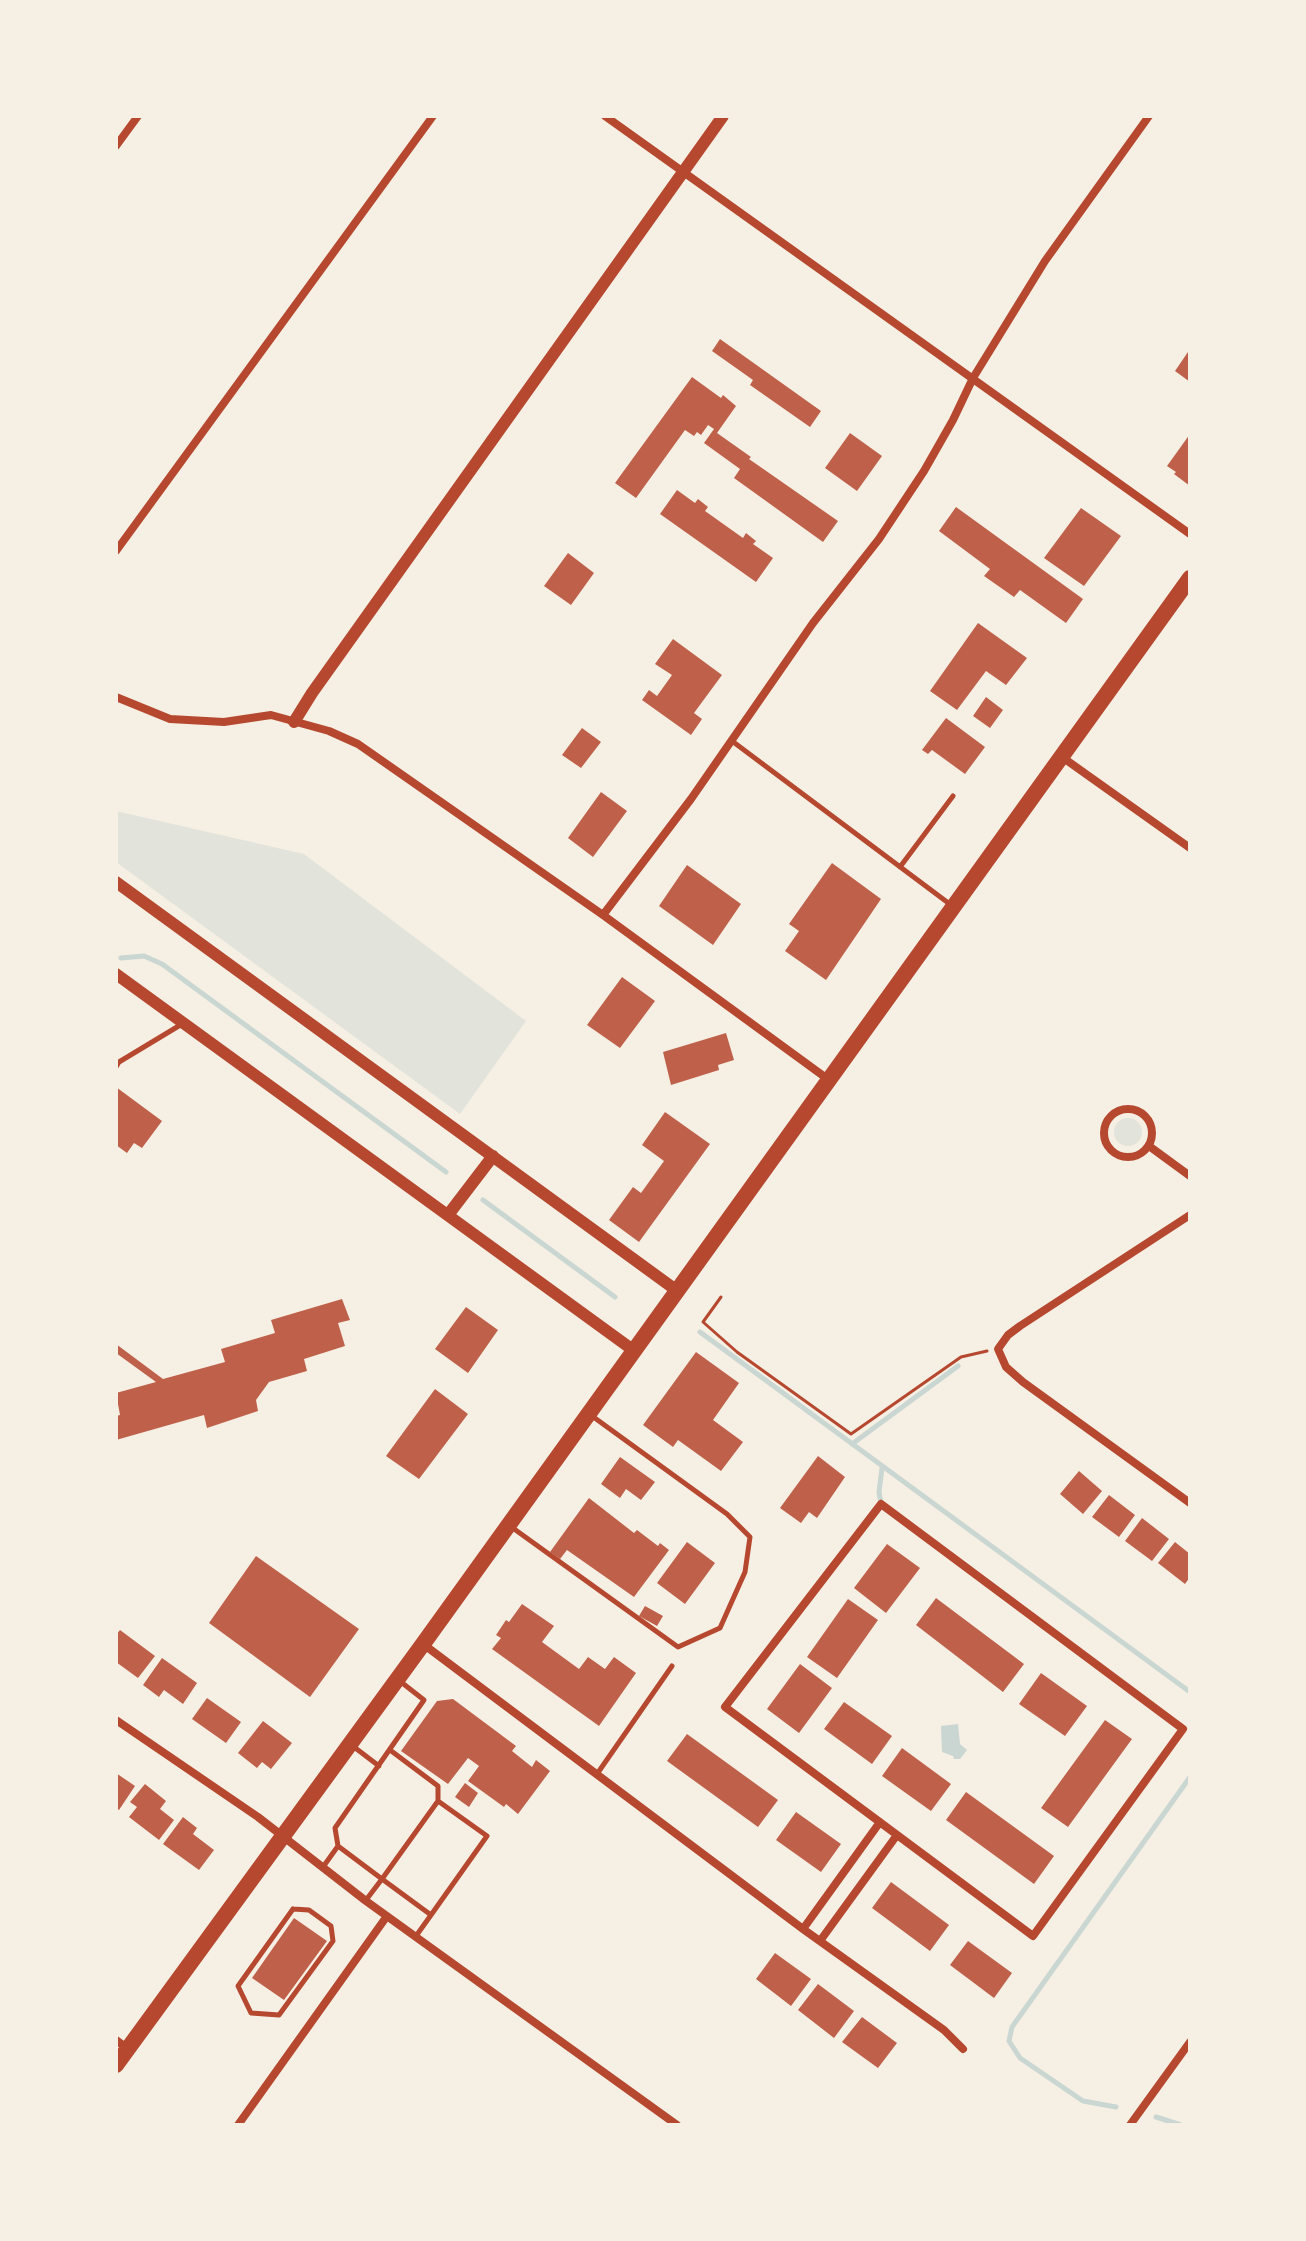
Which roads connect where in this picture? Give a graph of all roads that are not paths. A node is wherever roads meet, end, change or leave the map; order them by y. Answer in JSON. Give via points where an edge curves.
{"nodes":[{"id":1,"x":138,"y":116,"type":"edge"},
{"id":2,"x":433,"y":116,"type":"edge"},
{"id":3,"x":605,"y":116,"type":"edge"},
{"id":4,"x":723,"y":116,"type":"edge"},
{"id":5,"x":1149,"y":116,"type":"edge"},
{"id":6,"x":116,"y":146,"type":"edge"},
{"id":7,"x":681,"y":173,"type":"junction"},
{"id":8,"x":973,"y":378,"type":"junction"},
{"id":9,"x":1190,"y":534,"type":"edge"},
{"id":10,"x":116,"y":551,"type":"edge"},
{"id":11,"x":1190,"y":578,"type":"edge"},
{"id":12,"x":116,"y":697,"type":"edge"},
{"id":13,"x":294,"y":722,"type":"junction"},
{"id":14,"x":732,"y":740,"type":"junction"},
{"id":15,"x":1062,"y":757,"type":"junction"},
{"id":16,"x":953,"y":796,"type":"dead end"},
{"id":17,"x":1190,"y":848,"type":"edge"},
{"id":18,"x":900,"y":867,"type":"junction"},
{"id":19,"x":116,"y":882,"type":"edge"},
{"id":20,"x":954,"y":907,"type":"junction"},
{"id":21,"x":603,"y":915,"type":"junction"},
{"id":22,"x":116,"y":974,"type":"edge"},
{"id":23,"x":184,"y":1023,"type":"junction"},
{"id":24,"x":116,"y":1067,"type":"edge"},
{"id":25,"x":829,"y":1080,"type":"junction"},
{"id":26,"x":1149,"y":1146,"type":"junction"},
{"id":27,"x":493,"y":1156,"type":"junction"},
{"id":28,"x":1190,"y":1176,"type":"edge"},
{"id":29,"x":448,"y":1215,"type":"junction"},
{"id":30,"x":1190,"y":1215,"type":"edge"},
{"id":31,"x":676,"y":1290,"type":"junction"},
{"id":32,"x":633,"y":1350,"type":"junction"},
{"id":33,"x":588,"y":1413,"type":"junction"},
{"id":34,"x":1190,"y":1503,"type":"edge"},
{"id":35,"x":508,"y":1525,"type":"junction"},
{"id":36,"x":423,"y":1644,"type":"junction"},
{"id":37,"x":672,"y":1666,"type":"dead end"},
{"id":38,"x":397,"y":1679,"type":"junction"},
{"id":39,"x":116,"y":1720,"type":"edge"},
{"id":40,"x":349,"y":1744,"type":"junction"},
{"id":41,"x":390,"y":1750,"type":"junction"},
{"id":42,"x":379,"y":1766,"type":"junction"},
{"id":43,"x":597,"y":1774,"type":"junction"},
{"id":44,"x":438,"y":1801,"type":"junction"},
{"id":45,"x":880,"y":1822,"type":"junction"},
{"id":46,"x":897,"y":1835,"type":"junction"},
{"id":47,"x":281,"y":1837,"type":"junction"},
{"id":48,"x":338,"y":1846,"type":"junction"},
{"id":49,"x":322,"y":1868,"type":"junction"},
{"id":50,"x":382,"y":1879,"type":"junction"},
{"id":51,"x":366,"y":1901,"type":"junction"},
{"id":52,"x":431,"y":1915,"type":"junction"},
{"id":53,"x":387,"y":1916,"type":"junction"},
{"id":54,"x":803,"y":1929,"type":"junction"},
{"id":55,"x":416,"y":1937,"type":"junction"},
{"id":56,"x":820,"y":1941,"type":"junction"},
{"id":57,"x":251,"y":2013,"type":"joint"},
{"id":58,"x":1190,"y":2042,"type":"edge"},
{"id":59,"x":122,"y":2044,"type":"edge"},
{"id":60,"x":963,"y":2049,"type":"dead end"},
{"id":61,"x":116,"y":2065,"type":"edge"},
{"id":62,"x":238,"y":2125,"type":"edge"},
{"id":63,"x":677,"y":2125,"type":"edge"},
{"id":64,"x":1130,"y":2125,"type":"edge"}],
"edges":[{"from":1,"to":6,"type":"street"},
{"from":2,"to":10,"type":"street"},
{"from":3,"to":7,"type":"street"},
{"from":4,"to":7,"type":"street"},
{"from":5,"to":8,"type":"street","via":[[1045,261]]},
{"from":7,"to":8,"type":"street"},
{"from":7,"to":13,"type":"street"},
{"from":8,"to":9,"type":"street"},
{"from":8,"to":14,"type":"street","via":[[931,458],[879,539]]},
{"from":11,"to":15,"type":"main road"},
{"from":12,"to":13,"type":"street","via":[[170,719],[224,722],[271,715]]},
{"from":13,"to":21,"type":"street","via":[[358,744]]},
{"from":14,"to":18,"type":"lane"},
{"from":14,"to":21,"type":"street"},
{"from":15,"to":17,"type":"street"},
{"from":15,"to":20,"type":"main road"},
{"from":16,"to":18,"type":"lane"},
{"from":18,"to":20,"type":"lane"},
{"from":19,"to":27,"type":"street"},
{"from":20,"to":25,"type":"main road"},
{"from":21,"to":25,"type":"street"},
{"from":22,"to":23,"type":"street"},
{"from":23,"to":24,"type":"lane"},
{"from":23,"to":29,"type":"street"},
{"from":25,"to":31,"type":"main road"},
{"from":26,"to":26,"type":"street","via":[[1151,1125],[1139,1110],[1127,1108],[1109,1117],[1104,1138],[1114,1153],[1135,1156]]},
{"from":26,"to":28,"type":"street"},
{"from":27,"to":29,"type":"street"},
{"from":27,"to":31,"type":"street"},
{"from":29,"to":32,"type":"street"},
{"from":30,"to":34,"type":"street","via":[[1020,1326],[998,1349],[1006,1367],[1023,1382]]},
{"from":31,"to":32,"type":"main road"},
{"from":32,"to":33,"type":"main road"},
{"from":33,"to":35,"type":"main road"},
{"from":33,"to":35,"type":"lane","via":[[727,1514],[750,1537],[745,1572],[720,1628],[678,1647]]},
{"from":35,"to":36,"type":"main road"},
{"from":36,"to":38,"type":"main road"},
{"from":36,"to":43,"type":"street"},
{"from":37,"to":43,"type":"lane"},
{"from":38,"to":40,"type":"main road"},
{"from":38,"to":41,"type":"lane","via":[[424,1700]]},
{"from":39,"to":47,"type":"street"},
{"from":40,"to":42,"type":"lane"},
{"from":40,"to":47,"type":"main road"},
{"from":41,"to":42,"type":"lane"},
{"from":41,"to":44,"type":"lane","via":[[438,1786]]},
{"from":42,"to":48,"type":"lane","via":[[335,1828]]},
{"from":43,"to":54,"type":"street"},
{"from":44,"to":50,"type":"lane"},
{"from":44,"to":52,"type":"lane","via":[[487,1836]]},
{"from":45,"to":46,"type":"street"},
{"from":45,"to":46,"type":"street","via":[[725,1707],[881,1504],[1183,1729],[1033,1936]]},
{"from":45,"to":54,"type":"street"},
{"from":46,"to":56,"type":"street"},
{"from":47,"to":49,"type":"street"},
{"from":47,"to":59,"type":"main road"},
{"from":48,"to":49,"type":"lane"},
{"from":48,"to":50,"type":"lane"},
{"from":49,"to":51,"type":"street"},
{"from":50,"to":51,"type":"lane"},
{"from":50,"to":52,"type":"lane"},
{"from":51,"to":53,"type":"street"},
{"from":52,"to":55,"type":"lane"},
{"from":53,"to":55,"type":"street"},
{"from":53,"to":62,"type":"street"},
{"from":54,"to":56,"type":"street"},
{"from":55,"to":63,"type":"street"},
{"from":56,"to":60,"type":"street"},
{"from":57,"to":57,"type":"lane","via":[[279,2015],[333,1941],[331,1926],[309,1910],[293,1909],[238,1986]]},
{"from":58,"to":64,"type":"street"},
{"from":59,"to":61,"type":"main road"}]}
